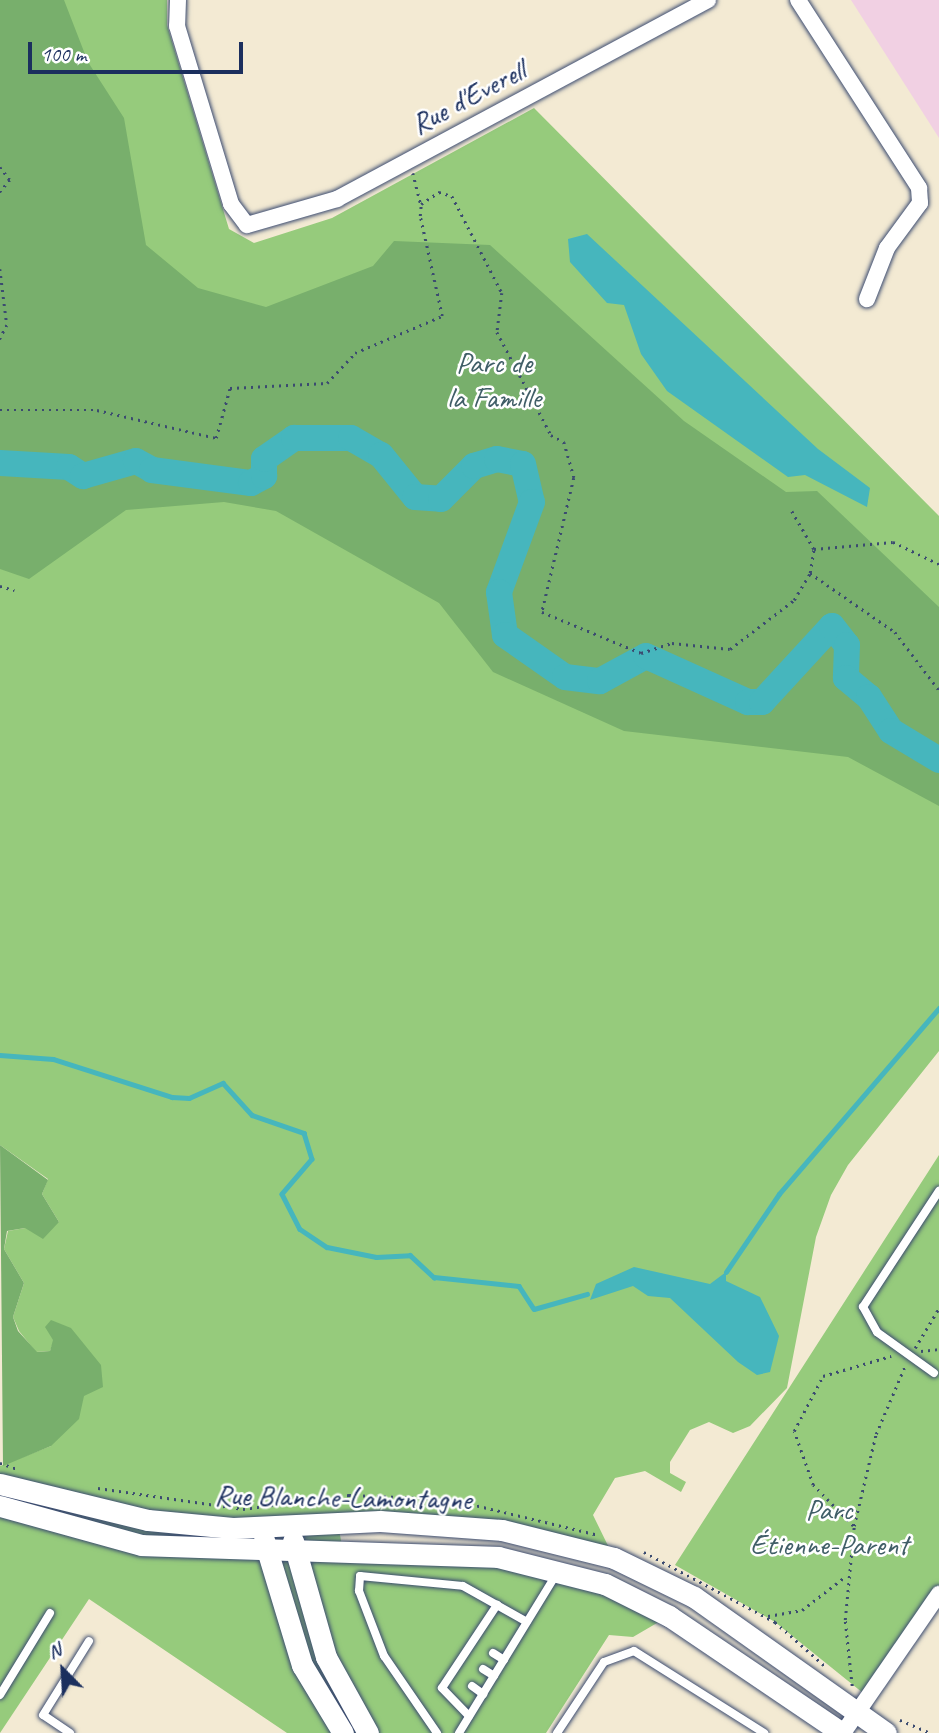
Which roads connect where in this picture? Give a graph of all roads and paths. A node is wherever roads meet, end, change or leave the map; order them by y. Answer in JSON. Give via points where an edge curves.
{"nodes":[{"id":1,"x":177,"y":0,"type":"edge"},
{"id":2,"x":708,"y":0,"type":"edge"},
{"id":3,"x":798,"y":0,"type":"edge"},
{"id":4,"x":410,"y":160,"type":"junction"},
{"id":5,"x":0,"y":167,"type":"edge"},
{"id":6,"x":0,"y":192,"type":"edge"},
{"id":7,"x":421,"y":204,"type":"junction"},
{"id":8,"x":0,"y":269,"type":"edge"},
{"id":9,"x":867,"y":299,"type":"dead end"},
{"id":10,"x":0,"y":339,"type":"edge"},
{"id":11,"x":0,"y":410,"type":"edge"},
{"id":12,"x":792,"y":511,"type":"dead end"},
{"id":13,"x":814,"y":549,"type":"junction"},
{"id":14,"x":939,"y":564,"type":"edge"},
{"id":15,"x":810,"y":573,"type":"junction"},
{"id":16,"x":0,"y":586,"type":"edge"},
{"id":17,"x":14,"y":590,"type":"dead end"},
{"id":18,"x":939,"y":690,"type":"edge"},
{"id":19,"x":939,"y":1191,"type":"edge"},
{"id":20,"x":939,"y":1308,"type":"edge"},
{"id":21,"x":939,"y":1349,"type":"edge"},
{"id":22,"x":910,"y":1354,"type":"junction"},
{"id":23,"x":934,"y":1373,"type":"dead end"},
{"id":24,"x":0,"y":1464,"type":"edge"},
{"id":25,"x":23,"y":1470,"type":"dead end"},
{"id":26,"x":0,"y":1484,"type":"edge"},
{"id":27,"x":94,"y":1488,"type":"dead end"},
{"id":28,"x":0,"y":1506,"type":"edge"},
{"id":29,"x":298,"y":1526,"type":"junction"},
{"id":30,"x":854,"y":1526,"type":"junction"},
{"id":31,"x":261,"y":1528,"type":"junction"},
{"id":32,"x":267,"y":1553,"type":"junction"},
{"id":33,"x":295,"y":1553,"type":"junction"},
{"id":34,"x":558,"y":1572,"type":"junction"},
{"id":35,"x":847,"y":1575,"type":"junction"},
{"id":36,"x":938,"y":1599,"type":"edge"},
{"id":37,"x":496,"y":1605,"type":"junction"},
{"id":38,"x":50,"y":1612,"type":"dead end"},
{"id":39,"x":765,"y":1616,"type":"dead end"},
{"id":40,"x":527,"y":1622,"type":"junction"},
{"id":41,"x":504,"y":1637,"type":"dead end"},
{"id":42,"x":89,"y":1641,"type":"dead end"},
{"id":43,"x":514,"y":1644,"type":"junction"},
{"id":44,"x":493,"y":1653,"type":"dead end"},
{"id":45,"x":504,"y":1660,"type":"junction"},
{"id":46,"x":483,"y":1669,"type":"dead end"},
{"id":47,"x":494,"y":1676,"type":"junction"},
{"id":48,"x":472,"y":1686,"type":"dead end"},
{"id":49,"x":852,"y":1686,"type":"dead end"},
{"id":50,"x":483,"y":1694,"type":"junction"},
{"id":51,"x":0,"y":1695,"type":"edge"},
{"id":52,"x":856,"y":1713,"type":"junction"},
{"id":53,"x":470,"y":1716,"type":"junction"},
{"id":54,"x":70,"y":1733,"type":"edge"},
{"id":55,"x":343,"y":1733,"type":"edge"},
{"id":56,"x":368,"y":1733,"type":"edge"},
{"id":57,"x":437,"y":1733,"type":"edge"},
{"id":58,"x":459,"y":1733,"type":"edge"},
{"id":59,"x":557,"y":1733,"type":"edge"},
{"id":60,"x":764,"y":1733,"type":"edge"},
{"id":61,"x":842,"y":1733,"type":"edge"},
{"id":62,"x":886,"y":1733,"type":"edge"}],
"edges":[{"from":1,"to":4,"type":"street","name":"Rue d'Everell","via":[[177,26],[231,204],[247,225],[337,199]]},
{"from":2,"to":4,"type":"street","name":"Rue d'Everell"},
{"from":3,"to":9,"type":"street","via":[[919,188],[920,203],[887,248]]},
{"from":4,"to":7,"type":"path"},
{"from":5,"to":6,"type":"path","via":[[10,180]]},
{"from":7,"to":11,"type":"path","via":[[442,316],[355,353],[327,383],[230,388],[216,438],[97,410]]},
{"from":7,"to":15,"type":"path","via":[[439,191],[452,196],[502,293],[497,332],[551,435],[565,442],[574,478],[542,612],[641,653],[672,643],[730,649],[794,600]]},
{"from":8,"to":10,"type":"path","via":[[7,325]]},
{"from":12,"to":13,"type":"path"},
{"from":13,"to":14,"type":"path","via":[[893,542]]},
{"from":13,"to":15,"type":"path"},
{"from":15,"to":18,"type":"path","via":[[895,632]]},
{"from":16,"to":17,"type":"path"},
{"from":19,"to":22,"type":"lane","via":[[863,1307],[867,1322]]},
{"from":20,"to":22,"type":"path"},
{"from":21,"to":22,"type":"path"},
{"from":22,"to":23,"type":"lane"},
{"from":22,"to":30,"type":"path","via":[[876,1434]]},
{"from":22,"to":30,"type":"path","via":[[823,1376],[793,1431],[813,1485]]},
{"from":24,"to":25,"type":"path"},
{"from":26,"to":31,"type":"street","name":"Rue Blanche-Lamontagne","via":[[148,1520]]},
{"from":27,"to":29,"type":"path","via":[[243,1508],[304,1505]]},
{"from":28,"to":32,"type":"street","name":"Rue Blanche-Lamontagne","via":[[142,1545]]},
{"from":29,"to":31,"type":"street","name":"Rue Blanche-Lamontagne"},
{"from":29,"to":33,"type":"street"},
{"from":29,"to":52,"type":"street","name":"Rue Blanche-Lamontagne","via":[[380,1521],[502,1530],[614,1558],[694,1597]]},
{"from":30,"to":35,"type":"path"},
{"from":31,"to":32,"type":"street"},
{"from":32,"to":33,"type":"street","name":"Rue Blanche-Lamontagne"},
{"from":32,"to":55,"type":"street","via":[[302,1665]]},
{"from":33,"to":34,"type":"street","name":"Rue Blanche-Lamontagne","via":[[380,1549],[485,1556]]},
{"from":33,"to":56,"type":"street","via":[[326,1657]]},
{"from":34,"to":40,"type":"lane"},
{"from":34,"to":61,"type":"street","name":"Rue Blanche-Lamontagne","via":[[605,1584],[670,1616]]},
{"from":35,"to":39,"type":"path","via":[[802,1610]]},
{"from":35,"to":49,"type":"path"},
{"from":36,"to":52,"type":"street"},
{"from":37,"to":40,"type":"lane"},
{"from":37,"to":53,"type":"lane","via":[[467,1657],[442,1688]]},
{"from":37,"to":57,"type":"lane","via":[[463,1586],[360,1576],[359,1591],[384,1656]]},
{"from":38,"to":51,"type":"lane"},
{"from":40,"to":43,"type":"lane"},
{"from":41,"to":43,"type":"lane"},
{"from":42,"to":54,"type":"lane","via":[[43,1715]]},
{"from":43,"to":45,"type":"lane"},
{"from":44,"to":45,"type":"lane"},
{"from":45,"to":47,"type":"lane"},
{"from":46,"to":47,"type":"lane"},
{"from":47,"to":50,"type":"lane"},
{"from":48,"to":50,"type":"lane"},
{"from":50,"to":53,"type":"lane"},
{"from":52,"to":61,"type":"street"},
{"from":52,"to":62,"type":"street","name":"Rue Blanche-Lamontagne"},
{"from":53,"to":58,"type":"lane"},
{"from":59,"to":60,"type":"lane","via":[[604,1662],[634,1651]]}]}
